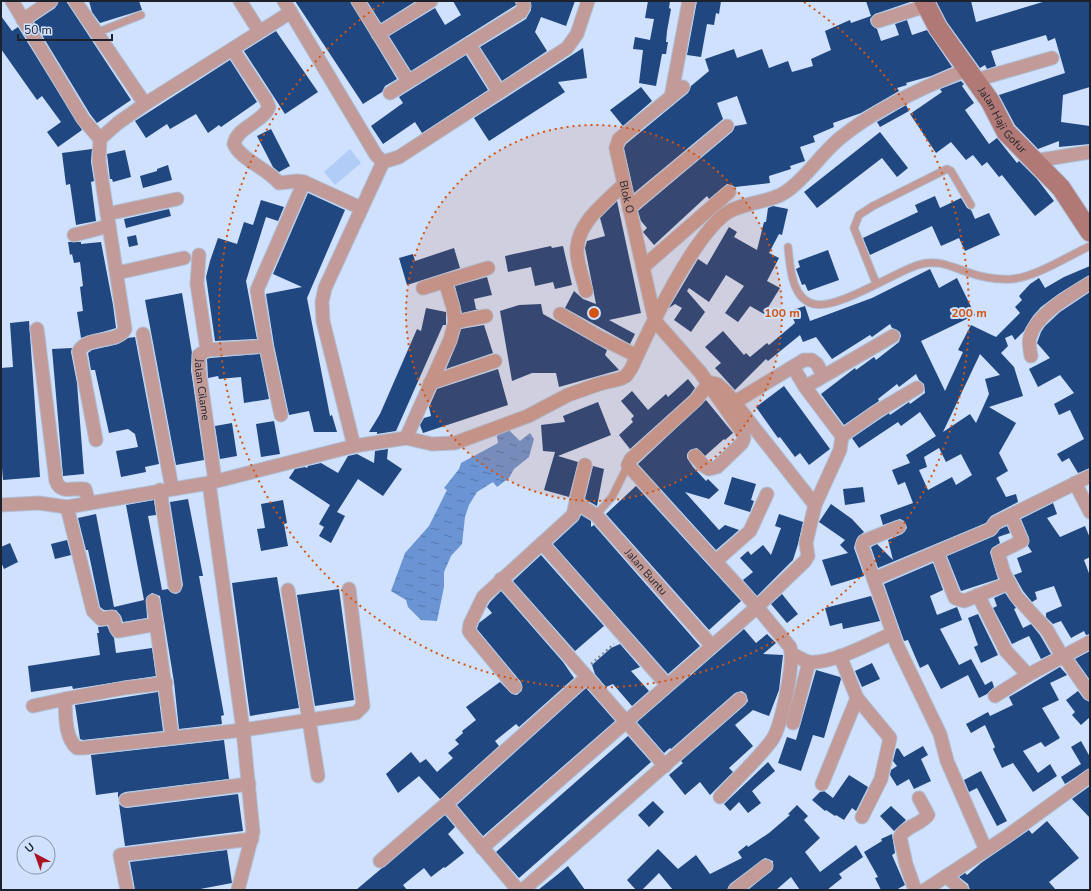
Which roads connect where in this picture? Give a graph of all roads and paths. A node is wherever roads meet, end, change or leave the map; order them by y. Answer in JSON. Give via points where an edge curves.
{"nodes":[{"id":1,"x":12,"y":1,"type":"edge"},
{"id":2,"x":51,"y":1,"type":"edge"},
{"id":3,"x":75,"y":1,"type":"edge"},
{"id":4,"x":240,"y":1,"type":"edge"},
{"id":5,"x":284,"y":1,"type":"edge"},
{"id":6,"x":358,"y":1,"type":"edge"},
{"id":7,"x":431,"y":1,"type":"edge"},
{"id":8,"x":523,"y":1,"type":"edge"},
{"id":9,"x":588,"y":1,"type":"edge"},
{"id":10,"x":689,"y":1,"type":"edge"},
{"id":11,"x":925,"y":3,"type":"edge"},
{"id":12,"x":291,"y":12,"type":"junction"},
{"id":13,"x":141,"y":15,"type":"dead end"},
{"id":14,"x":23,"y":20,"type":"junction"},
{"id":15,"x":878,"y":21,"type":"dead end"},
{"id":16,"x":258,"y":32,"type":"junction"},
{"id":17,"x":96,"y":33,"type":"junction"},
{"id":18,"x":378,"y":34,"type":"junction"},
{"id":19,"x":469,"y":44,"type":"junction"},
{"id":20,"x":233,"y":50,"type":"junction"},
{"id":21,"x":1052,"y":58,"type":"dead end"},
{"id":22,"x":971,"y":75,"type":"junction"},
{"id":23,"x":408,"y":82,"type":"junction"},
{"id":24,"x":683,"y":87,"type":"dead end"},
{"id":25,"x":499,"y":92,"type":"junction"},
{"id":26,"x":390,"y":93,"type":"dead end"},
{"id":27,"x":671,"y":97,"type":"junction"},
{"id":28,"x":144,"y":104,"type":"junction"},
{"id":29,"x":727,"y":126,"type":"dead end"},
{"id":30,"x":100,"y":139,"type":"junction"},
{"id":31,"x":1090,"y":152,"type":"edge"},
{"id":32,"x":1034,"y":161,"type":"junction"},
{"id":33,"x":383,"y":162,"type":"junction"},
{"id":34,"x":304,"y":182,"type":"junction"},
{"id":35,"x":624,"y":184,"type":"junction"},
{"id":36,"x":730,"y":192,"type":"dead end"},
{"id":37,"x":177,"y":198,"type":"dead end"},
{"id":38,"x":971,"y":205,"type":"dead end"},
{"id":39,"x":361,"y":208,"type":"junction"},
{"id":40,"x":629,"y":208,"type":"junction"},
{"id":41,"x":108,"y":220,"type":"junction"},
{"id":42,"x":1090,"y":232,"type":"edge"},
{"id":43,"x":74,"y":234,"type":"dead end"},
{"id":44,"x":1090,"y":246,"type":"edge"},
{"id":45,"x":788,"y":247,"type":"dead end"},
{"id":46,"x":199,"y":255,"type":"dead end"},
{"id":47,"x":184,"y":258,"type":"dead end"},
{"id":48,"x":643,"y":266,"type":"junction"},
{"id":49,"x":488,"y":268,"type":"dead end"},
{"id":50,"x":117,"y":273,"type":"junction"},
{"id":51,"x":445,"y":281,"type":"junction"},
{"id":52,"x":876,"y":283,"type":"junction"},
{"id":53,"x":1090,"y":283,"type":"edge"},
{"id":54,"x":423,"y":288,"type":"dead end"},
{"id":55,"x":586,"y":291,"type":"dead end"},
{"id":56,"x":560,"y":314,"type":"dead end"},
{"id":57,"x":486,"y":316,"type":"dead end"},
{"id":58,"x":655,"y":321,"type":"junction"},
{"id":59,"x":455,"y":322,"type":"junction"},
{"id":60,"x":37,"y":329,"type":"dead end"},
{"id":61,"x":143,"y":334,"type":"dead end"},
{"id":62,"x":893,"y":336,"type":"dead end"},
{"id":63,"x":266,"y":346,"type":"junction"},
{"id":64,"x":207,"y":350,"type":"junction"},
{"id":65,"x":637,"y":356,"type":"junction"},
{"id":66,"x":1031,"y":356,"type":"dead end"},
{"id":67,"x":495,"y":361,"type":"dead end"},
{"id":68,"x":792,"y":366,"type":"junction"},
{"id":69,"x":823,"y":375,"type":"junction"},
{"id":70,"x":430,"y":383,"type":"junction"},
{"id":71,"x":708,"y":383,"type":"junction"},
{"id":72,"x":805,"y":387,"type":"junction"},
{"id":73,"x":917,"y":388,"type":"dead end"},
{"id":74,"x":735,"y":402,"type":"junction"},
{"id":75,"x":281,"y":415,"type":"dead end"},
{"id":76,"x":842,"y":436,"type":"junction"},
{"id":77,"x":406,"y":438,"type":"junction"},
{"id":78,"x":96,"y":440,"type":"dead end"},
{"id":79,"x":354,"y":446,"type":"junction"},
{"id":80,"x":695,"y":456,"type":"dead end"},
{"id":81,"x":585,"y":465,"type":"dead end"},
{"id":82,"x":628,"y":465,"type":"junction"},
{"id":83,"x":1090,"y":476,"type":"edge"},
{"id":84,"x":212,"y":482,"type":"junction"},
{"id":85,"x":1075,"y":484,"type":"junction"},
{"id":86,"x":166,"y":489,"type":"junction"},
{"id":87,"x":767,"y":494,"type":"dead end"},
{"id":88,"x":89,"y":502,"type":"junction"},
{"id":89,"x":576,"y":502,"type":"junction"},
{"id":90,"x":1,"y":505,"type":"edge"},
{"id":91,"x":815,"y":505,"type":"junction"},
{"id":92,"x":67,"y":507,"type":"junction"},
{"id":93,"x":1090,"y":512,"type":"edge"},
{"id":94,"x":596,"y":515,"type":"junction"},
{"id":95,"x":1011,"y":515,"type":"junction"},
{"id":96,"x":899,"y":527,"type":"dead end"},
{"id":97,"x":542,"y":543,"type":"junction"},
{"id":98,"x":937,"y":552,"type":"junction"},
{"id":99,"x":716,"y":561,"type":"junction"},
{"id":100,"x":501,"y":579,"type":"junction"},
{"id":101,"x":874,"y":579,"type":"junction"},
{"id":102,"x":1009,"y":583,"type":"junction"},
{"id":103,"x":175,"y":586,"type":"dead end"},
{"id":104,"x":349,"y":589,"type":"dead end"},
{"id":105,"x":288,"y":590,"type":"dead end"},
{"id":106,"x":978,"y":595,"type":"junction"},
{"id":107,"x":153,"y":601,"type":"dead end"},
{"id":108,"x":757,"y":607,"type":"junction"},
{"id":109,"x":157,"y":624,"type":"junction"},
{"id":110,"x":893,"y":634,"type":"junction"},
{"id":111,"x":624,"y":635,"type":"junction"},
{"id":112,"x":1090,"y":642,"type":"edge"},
{"id":113,"x":712,"y":646,"type":"junction"},
{"id":114,"x":792,"y":654,"type":"junction"},
{"id":115,"x":840,"y":656,"type":"junction"},
{"id":116,"x":1063,"y":656,"type":"junction"},
{"id":117,"x":808,"y":662,"type":"junction"},
{"id":118,"x":585,"y":675,"type":"junction"},
{"id":119,"x":1028,"y":675,"type":"junction"},
{"id":120,"x":166,"y":683,"type":"junction"},
{"id":121,"x":667,"y":685,"type":"junction"},
{"id":122,"x":515,"y":687,"type":"dead end"},
{"id":123,"x":1090,"y":694,"type":"edge"},
{"id":124,"x":995,"y":696,"type":"dead end"},
{"id":125,"x":857,"y":698,"type":"junction"},
{"id":126,"x":65,"y":699,"type":"junction"},
{"id":127,"x":740,"y":699,"type":"dead end"},
{"id":128,"x":33,"y":706,"type":"dead end"},
{"id":129,"x":308,"y":720,"type":"junction"},
{"id":130,"x":626,"y":722,"type":"junction"},
{"id":131,"x":793,"y":724,"type":"dead end"},
{"id":132,"x":243,"y":730,"type":"junction"},
{"id":133,"x":172,"y":736,"type":"junction"},
{"id":134,"x":665,"y":766,"type":"junction"},
{"id":135,"x":318,"y":776,"type":"dead end"},
{"id":136,"x":1090,"y":776,"type":"edge"},
{"id":137,"x":249,"y":784,"type":"junction"},
{"id":138,"x":822,"y":784,"type":"dead end"},
{"id":139,"x":720,"y":797,"type":"dead end"},
{"id":140,"x":919,"y":798,"type":"dead end"},
{"id":141,"x":126,"y":800,"type":"dead end"},
{"id":142,"x":446,"y":804,"type":"junction"},
{"id":143,"x":862,"y":818,"type":"dead end"},
{"id":144,"x":252,"y":840,"type":"junction"},
{"id":145,"x":482,"y":848,"type":"junction"},
{"id":146,"x":986,"y":850,"type":"junction"},
{"id":147,"x":380,"y":860,"type":"dead end"},
{"id":148,"x":766,"y":866,"type":"dead end"},
{"id":149,"x":946,"y":876,"type":"junction"},
{"id":150,"x":127,"y":890,"type":"edge"},
{"id":151,"x":238,"y":890,"type":"edge"},
{"id":152,"x":518,"y":890,"type":"edge"},
{"id":153,"x":523,"y":890,"type":"edge"},
{"id":154,"x":735,"y":890,"type":"edge"},
{"id":155,"x":915,"y":890,"type":"edge"},
{"id":156,"x":925,"y":890,"type":"edge"},
{"id":157,"x":962,"y":890,"type":"edge"}],
"edges":[{"from":1,"to":14,"type":"street"},
{"from":2,"to":14,"type":"street"},
{"from":3,"to":17,"type":"street"},
{"from":4,"to":16,"type":"street"},
{"from":5,"to":12,"type":"street"},
{"from":6,"to":18,"type":"street"},
{"from":7,"to":18,"type":"street"},
{"from":8,"to":19,"type":"street","via":[[521,12]]},
{"from":9,"to":25,"type":"street","via":[[577,34],[567,48]]},
{"from":10,"to":27,"type":"street"},
{"from":11,"to":15,"type":"street"},
{"from":11,"to":22,"type":"street","name":"Jalan Haji Gofur","via":[[938,28]]},
{"from":12,"to":16,"type":"street"},
{"from":12,"to":33,"type":"street","via":[[376,155]]},
{"from":13,"to":17,"type":"lane"},
{"from":14,"to":30,"type":"street","via":[[83,119]]},
{"from":16,"to":20,"type":"street"},
{"from":17,"to":28,"type":"street"},
{"from":18,"to":23,"type":"street"},
{"from":19,"to":23,"type":"street"},
{"from":19,"to":25,"type":"street"},
{"from":20,"to":28,"type":"street"},
{"from":20,"to":34,"type":"street","via":[[268,107],[265,113],[238,136],[234,144],[236,148],[279,183]]},
{"from":21,"to":22,"type":"street"},
{"from":22,"to":32,"type":"street","name":"Jalan Haji Gofur","via":[[990,101],[1006,132]]},
{"from":22,"to":58,"type":"street","via":[[927,86],[877,113],[839,138],[788,191],[777,197],[731,211],[722,218],[708,232],[675,280]]},
{"from":23,"to":26,"type":"street"},
{"from":24,"to":27,"type":"street","name":"Blok O"},
{"from":25,"to":33,"type":"street","via":[[399,157]]},
{"from":27,"to":35,"type":"street","name":"Blok O","via":[[617,142]]},
{"from":28,"to":30,"type":"street"},
{"from":29,"to":40,"type":"street"},
{"from":30,"to":41,"type":"street","via":[[99,161]]},
{"from":31,"to":32,"type":"street"},
{"from":32,"to":42,"type":"street","name":"Jalan Haji Gofur","via":[[1061,188]]},
{"from":33,"to":39,"type":"street"},
{"from":34,"to":39,"type":"street"},
{"from":34,"to":63,"type":"street","via":[[257,290]]},
{"from":35,"to":40,"type":"street","name":"Blok O"},
{"from":35,"to":55,"type":"street","via":[[582,230],[577,248]]},
{"from":36,"to":48,"type":"street"},
{"from":37,"to":41,"type":"street"},
{"from":38,"to":52,"type":"lane","via":[[952,171],[948,169],[860,215],[854,228]]},
{"from":39,"to":79,"type":"street","via":[[325,288],[322,302],[323,321]]},
{"from":40,"to":48,"type":"street","name":"Blok O"},
{"from":41,"to":43,"type":"street"},
{"from":41,"to":50,"type":"street"},
{"from":44,"to":52,"type":"lane","via":[[1032,274],[1013,279],[983,277],[950,265],[933,262],[918,265]]},
{"from":45,"to":52,"type":"lane","via":[[796,290],[803,299],[814,304],[836,302]]},
{"from":46,"to":64,"type":"street","name":"Jalan Cilame","via":[[197,284]]},
{"from":47,"to":50,"type":"street"},
{"from":48,"to":58,"type":"street","name":"Blok O"},
{"from":49,"to":51,"type":"street"},
{"from":50,"to":78,"type":"street","via":[[123,332],[118,336],[88,343],[79,350]]},
{"from":51,"to":54,"type":"street"},
{"from":51,"to":59,"type":"street"},
{"from":53,"to":66,"type":"street","via":[[1055,305],[1044,316],[1030,336]]},
{"from":56,"to":65,"type":"street"},
{"from":57,"to":59,"type":"street"},
{"from":58,"to":65,"type":"street"},
{"from":58,"to":71,"type":"street"},
{"from":59,"to":70,"type":"street","via":[[450,340]]},
{"from":60,"to":88,"type":"street","via":[[56,481],[60,488],[65,490],[85,490]]},
{"from":61,"to":86,"type":"street"},
{"from":62,"to":69,"type":"street"},
{"from":63,"to":64,"type":"street"},
{"from":63,"to":75,"type":"street"},
{"from":64,"to":84,"type":"street","name":"Jalan Cilame","via":[[198,355]]},
{"from":65,"to":77,"type":"street","via":[[631,369],[620,380],[568,395],[528,416],[472,438],[455,443],[432,444]]},
{"from":67,"to":70,"type":"street"},
{"from":68,"to":69,"type":"street","via":[[804,360],[812,360]]},
{"from":68,"to":72,"type":"street"},
{"from":68,"to":74,"type":"street"},
{"from":69,"to":72,"type":"street"},
{"from":70,"to":77,"type":"street"},
{"from":71,"to":74,"type":"street","via":[[717,384]]},
{"from":71,"to":80,"type":"street","via":[[744,438],[717,467],[709,469]]},
{"from":71,"to":82,"type":"street","via":[[696,400],[631,459]]},
{"from":72,"to":76,"type":"street"},
{"from":73,"to":76,"type":"street"},
{"from":74,"to":91,"type":"street"},
{"from":76,"to":91,"type":"street","via":[[840,450]]},
{"from":77,"to":79,"type":"street"},
{"from":79,"to":84,"type":"street"},
{"from":81,"to":89,"type":"street"},
{"from":82,"to":94,"type":"lane","via":[[612,497]]},
{"from":82,"to":99,"type":"street"},
{"from":83,"to":85,"type":"street"},
{"from":84,"to":86,"type":"street"},
{"from":84,"to":132,"type":"street"},
{"from":85,"to":93,"type":"street"},
{"from":85,"to":95,"type":"street"},
{"from":86,"to":88,"type":"street"},
{"from":86,"to":103,"type":"street"},
{"from":87,"to":99,"type":"street","via":[[750,531]]},
{"from":88,"to":92,"type":"street"},
{"from":89,"to":94,"type":"street","name":"Jalan Buntu"},
{"from":89,"to":97,"type":"street","via":[[573,515]]},
{"from":90,"to":92,"type":"street","via":[[39,503]]},
{"from":91,"to":108,"type":"street","via":[[806,543],[808,556]]},
{"from":92,"to":109,"type":"street","via":[[92,611],[101,619],[112,617],[118,631]]},
{"from":94,"to":113,"type":"street","name":"Jalan Buntu"},
{"from":95,"to":98,"type":"street","via":[[995,523],[991,529]]},
{"from":95,"to":102,"type":"street","via":[[1022,541],[998,553]]},
{"from":96,"to":101,"type":"street","via":[[862,543]]},
{"from":97,"to":100,"type":"street"},
{"from":97,"to":111,"type":"street"},
{"from":98,"to":101,"type":"street"},
{"from":98,"to":106,"type":"street","via":[[955,598],[964,601]]},
{"from":99,"to":108,"type":"street"},
{"from":100,"to":118,"type":"street"},
{"from":100,"to":122,"type":"street","via":[[483,597],[469,631]]},
{"from":101,"to":110,"type":"street"},
{"from":102,"to":106,"type":"street"},
{"from":102,"to":116,"type":"street","via":[[1020,600],[1047,630]]},
{"from":104,"to":129,"type":"street","via":[[363,706],[353,714]]},
{"from":105,"to":129,"type":"street"},
{"from":106,"to":119,"type":"street","via":[[1006,651]]},
{"from":107,"to":109,"type":"street"},
{"from":108,"to":113,"type":"street"},
{"from":108,"to":114,"type":"street","via":[[784,637]]},
{"from":109,"to":120,"type":"street"},
{"from":110,"to":115,"type":"street"},
{"from":110,"to":146,"type":"street","via":[[940,734],[947,761]]},
{"from":111,"to":118,"type":"path"},
{"from":111,"to":121,"type":"street"},
{"from":112,"to":116,"type":"street"},
{"from":113,"to":121,"type":"street"},
{"from":114,"to":117,"type":"street"},
{"from":114,"to":139,"type":"street","via":[[790,678],[772,739]]},
{"from":115,"to":117,"type":"street"},
{"from":115,"to":125,"type":"street"},
{"from":116,"to":119,"type":"street"},
{"from":116,"to":123,"type":"street"},
{"from":117,"to":131,"type":"street"},
{"from":118,"to":130,"type":"street"},
{"from":118,"to":142,"type":"street"},
{"from":119,"to":124,"type":"street"},
{"from":120,"to":126,"type":"street"},
{"from":120,"to":133,"type":"street"},
{"from":121,"to":130,"type":"street"},
{"from":125,"to":138,"type":"street"},
{"from":125,"to":143,"type":"street","via":[[890,738],[881,780]]},
{"from":126,"to":128,"type":"street"},
{"from":126,"to":133,"type":"street","via":[[69,734],[76,748]]},
{"from":127,"to":134,"type":"street"},
{"from":129,"to":132,"type":"street"},
{"from":129,"to":135,"type":"street"},
{"from":130,"to":134,"type":"street"},
{"from":130,"to":145,"type":"street"},
{"from":132,"to":133,"type":"street"},
{"from":132,"to":137,"type":"street"},
{"from":134,"to":153,"type":"street"},
{"from":136,"to":146,"type":"street"},
{"from":137,"to":141,"type":"street"},
{"from":137,"to":144,"type":"street"},
{"from":140,"to":155,"type":"street","via":[[928,815],[903,832],[900,837]]},
{"from":142,"to":145,"type":"street"},
{"from":142,"to":147,"type":"street"},
{"from":144,"to":150,"type":"street","via":[[120,855]]},
{"from":144,"to":151,"type":"street"},
{"from":145,"to":152,"type":"street"},
{"from":146,"to":149,"type":"street"},
{"from":148,"to":154,"type":"street"},
{"from":149,"to":156,"type":"street"},
{"from":149,"to":157,"type":"street"}]}
